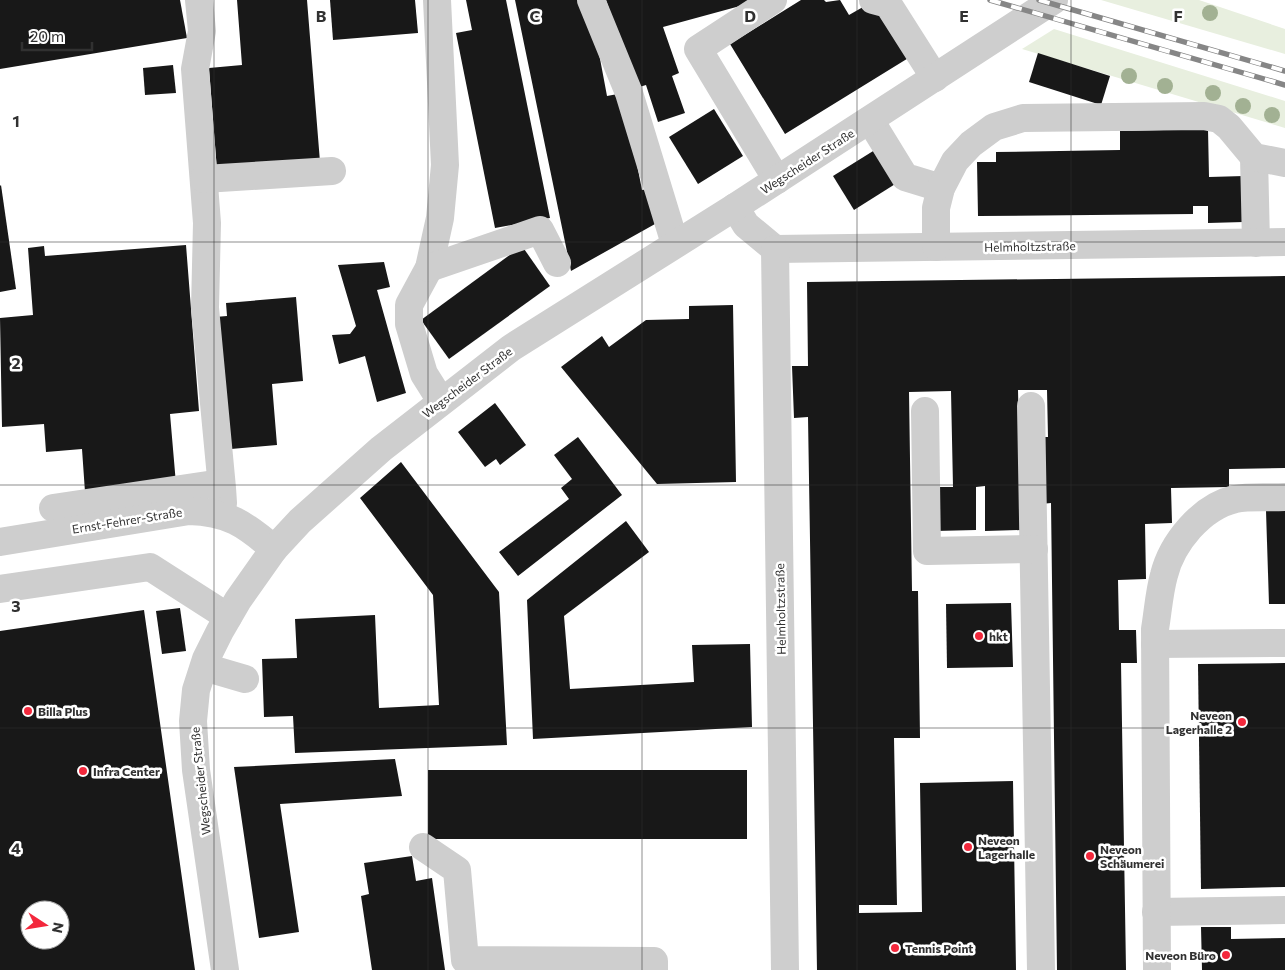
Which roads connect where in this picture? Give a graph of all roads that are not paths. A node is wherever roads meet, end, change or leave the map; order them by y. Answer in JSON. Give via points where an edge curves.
{"nodes":[{"id":1,"x":199,"y":0,"type":"edge"},
{"id":2,"x":437,"y":0,"type":"edge"},
{"id":3,"x":590,"y":0,"type":"edge"},
{"id":4,"x":773,"y":0,"type":"edge"},
{"id":5,"x":872,"y":0,"type":"edge"},
{"id":6,"x":1054,"y":0,"type":"edge"},
{"id":7,"x":935,"y":78,"type":"junction"},
{"id":8,"x":870,"y":120,"type":"junction"},
{"id":9,"x":1254,"y":157,"type":"junction"},
{"id":10,"x":1285,"y":163,"type":"edge"},
{"id":11,"x":332,"y":171,"type":"dead end"},
{"id":12,"x":204,"y":179,"type":"junction"},
{"id":13,"x":777,"y":180,"type":"junction"},
{"id":14,"x":941,"y":188,"type":"junction"},
{"id":15,"x":735,"y":207,"type":"junction"},
{"id":16,"x":1285,"y":242,"type":"edge"},
{"id":17,"x":1256,"y":243,"type":"junction"},
{"id":18,"x":675,"y":244,"type":"junction"},
{"id":19,"x":936,"y":247,"type":"junction"},
{"id":20,"x":775,"y":249,"type":"junction"},
{"id":21,"x":556,"y":263,"type":"dead end"},
{"id":22,"x":428,"y":268,"type":"junction"},
{"id":23,"x":440,"y":401,"type":"junction"},
{"id":24,"x":1031,"y":406,"type":"dead end"},
{"id":25,"x":925,"y":411,"type":"dead end"},
{"id":26,"x":221,"y":483,"type":"junction"},
{"id":27,"x":1285,"y":498,"type":"edge"},
{"id":28,"x":53,"y":508,"type":"dead end"},
{"id":29,"x":220,"y":514,"type":"junction"},
{"id":30,"x":0,"y":542,"type":"edge"},
{"id":31,"x":274,"y":549,"type":"junction"},
{"id":32,"x":1034,"y":549,"type":"junction"},
{"id":33,"x":0,"y":589,"type":"edge"},
{"id":34,"x":228,"y":618,"type":"junction"},
{"id":35,"x":1285,"y":643,"type":"edge"},
{"id":36,"x":1155,"y":644,"type":"junction"},
{"id":37,"x":204,"y":667,"type":"junction"},
{"id":38,"x":246,"y":680,"type":"dead end"},
{"id":39,"x":423,"y":847,"type":"dead end"},
{"id":40,"x":1285,"y":910,"type":"edge"},
{"id":41,"x":1156,"y":912,"type":"junction"},
{"id":42,"x":225,"y":970,"type":"edge"},
{"id":43,"x":654,"y":970,"type":"edge"},
{"id":44,"x":784,"y":970,"type":"edge"},
{"id":45,"x":1041,"y":970,"type":"edge"},
{"id":46,"x":1157,"y":970,"type":"edge"}],
"edges":[{"from":1,"to":12,"type":"street","via":[[202,31],[196,69]]},
{"from":2,"to":22,"type":"street","via":[[446,166],[440,218]]},
{"from":3,"to":18,"type":"street","via":[[629,93]]},
{"from":4,"to":13,"type":"street","via":[[698,49]]},
{"from":5,"to":7,"type":"street","via":[[888,4]]},
{"from":6,"to":7,"type":"street","name":"Wegscheider Straße"},
{"from":7,"to":8,"type":"street","name":"Wegscheider Straße"},
{"from":8,"to":13,"type":"street","name":"Wegscheider Straße"},
{"from":8,"to":14,"type":"street","via":[[905,177]]},
{"from":9,"to":10,"type":"street"},
{"from":9,"to":14,"type":"street","via":[[1229,127],[1219,119],[1204,116],[1023,118],[994,127],[971,144],[955,161]]},
{"from":9,"to":17,"type":"street"},
{"from":11,"to":12,"type":"street"},
{"from":12,"to":26,"type":"street","via":[[207,223],[205,308]]},
{"from":13,"to":15,"type":"street","name":"Wegscheider Straße"},
{"from":14,"to":19,"type":"street","via":[[936,208]]},
{"from":15,"to":18,"type":"street","name":"Wegscheider Straße"},
{"from":15,"to":20,"type":"street","via":[[746,225]]},
{"from":16,"to":17,"type":"street","name":"Helmholtzstraße"},
{"from":17,"to":19,"type":"street","name":"Helmholtzstraße"},
{"from":18,"to":23,"type":"street","name":"Wegscheider Straße","via":[[511,348]]},
{"from":19,"to":20,"type":"street","name":"Helmholtzstraße"},
{"from":20,"to":44,"type":"street","name":"Helmholtzstraße"},
{"from":21,"to":22,"type":"street","via":[[540,230]]},
{"from":22,"to":23,"type":"street","via":[[409,305],[408,324],[424,374]]},
{"from":23,"to":31,"type":"street","name":"Wegscheider Straße","via":[[326,496]]},
{"from":24,"to":32,"type":"street"},
{"from":25,"to":32,"type":"street","via":[[927,551]]},
{"from":26,"to":28,"type":"street"},
{"from":26,"to":29,"type":"street","via":[[223,503]]},
{"from":27,"to":36,"type":"street","via":[[1236,499],[1220,504],[1191,527],[1172,554],[1164,574]]},
{"from":29,"to":30,"type":"street","name":"Ernst-Fehrer-Straße","via":[[189,511],[152,515]]},
{"from":29,"to":31,"type":"street","name":"Ernst-Fehrer-Straße","via":[[234,519]]},
{"from":31,"to":34,"type":"street","name":"Wegscheider Straße"},
{"from":32,"to":45,"type":"street"},
{"from":33,"to":34,"type":"street","via":[[150,567]]},
{"from":34,"to":37,"type":"street","name":"Wegscheider Straße"},
{"from":35,"to":36,"type":"street"},
{"from":36,"to":41,"type":"street"},
{"from":37,"to":38,"type":"street"},
{"from":37,"to":42,"type":"street","name":"Wegscheider Straße","via":[[196,690],[193,721],[196,770]]},
{"from":39,"to":43,"type":"street","via":[[457,870],[465,960],[654,961]]},
{"from":40,"to":41,"type":"street"},
{"from":41,"to":46,"type":"street"}]}
